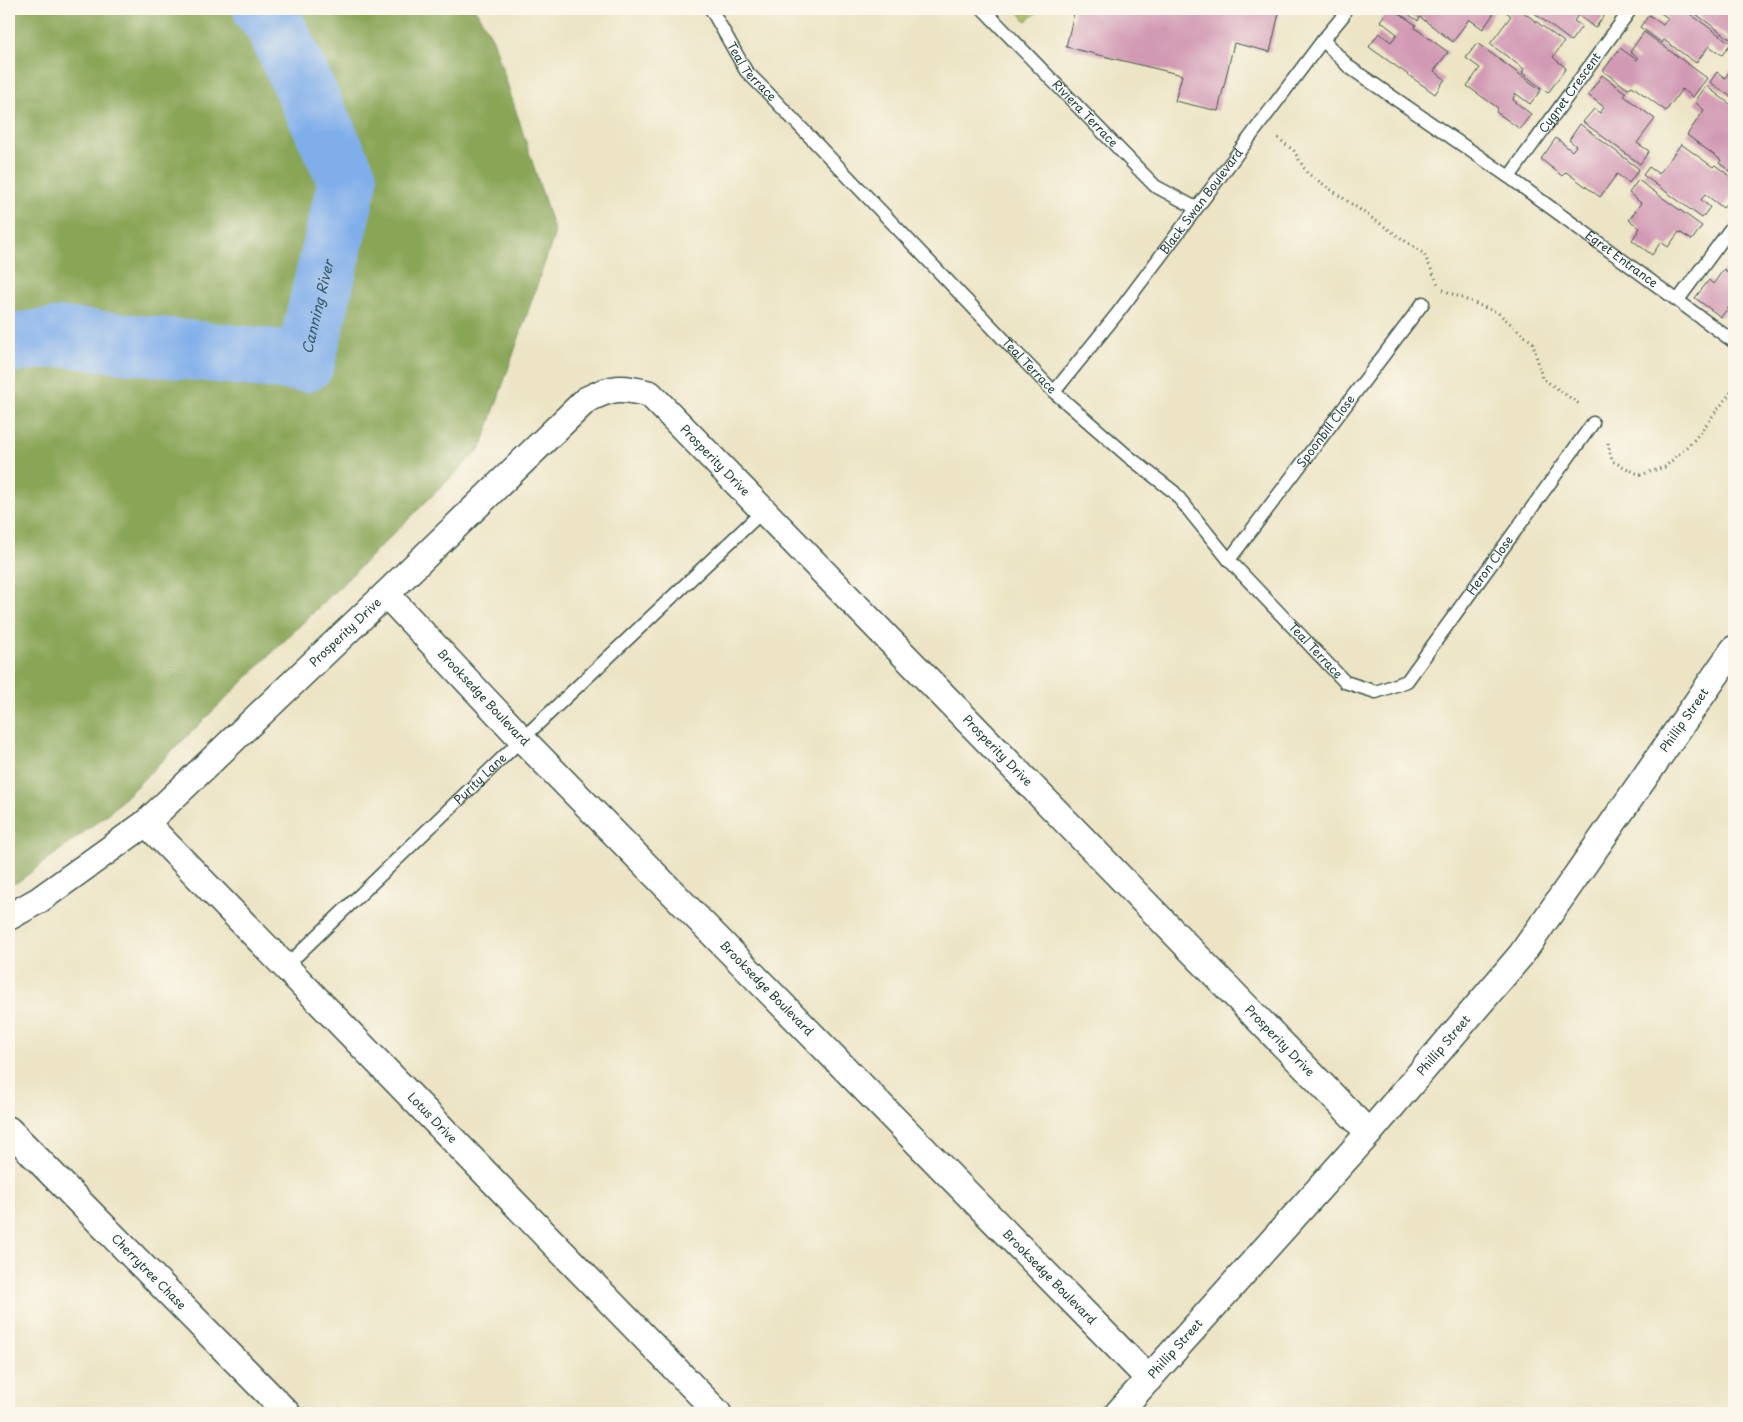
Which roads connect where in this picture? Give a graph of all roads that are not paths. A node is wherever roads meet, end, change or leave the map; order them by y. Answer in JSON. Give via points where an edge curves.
{"nodes":[{"id":1,"x":711,"y":9,"type":"edge"},
{"id":2,"x":983,"y":9,"type":"edge"},
{"id":3,"x":1344,"y":9,"type":"edge"},
{"id":4,"x":1631,"y":9,"type":"edge"},
{"id":5,"x":1323,"y":40,"type":"junction"},
{"id":6,"x":1509,"y":177,"type":"junction"},
{"id":7,"x":1196,"y":208,"type":"junction"},
{"id":8,"x":1734,"y":224,"type":"edge"},
{"id":9,"x":1678,"y":300,"type":"junction"},
{"id":10,"x":1423,"y":303,"type":"dead end"},
{"id":11,"x":1734,"y":342,"type":"edge"},
{"id":12,"x":1054,"y":392,"type":"junction"},
{"id":13,"x":1592,"y":423,"type":"dead end"},
{"id":14,"x":764,"y":510,"type":"junction"},
{"id":15,"x":1228,"y":560,"type":"junction"},
{"id":16,"x":386,"y":594,"type":"junction"},
{"id":17,"x":1734,"y":649,"type":"edge"},
{"id":18,"x":1376,"y":692,"type":"joint"},
{"id":19,"x":522,"y":739,"type":"junction"},
{"id":20,"x":146,"y":823,"type":"junction"},
{"id":21,"x":9,"y":917,"type":"edge"},
{"id":22,"x":285,"y":967,"type":"junction"},
{"id":23,"x":9,"y":1130,"type":"edge"},
{"id":24,"x":1369,"y":1133,"type":"junction"},
{"id":25,"x":1149,"y":1379,"type":"junction"},
{"id":26,"x":287,"y":1413,"type":"edge"},
{"id":27,"x":718,"y":1413,"type":"edge"},
{"id":28,"x":1118,"y":1413,"type":"edge"}],
"edges":[{"from":1,"to":12,"type":"lane","name":"Teal Terrace","via":[[746,71]]},
{"from":2,"to":7,"type":"lane","name":"Riviera Terrace","via":[[1155,186]]},
{"from":3,"to":5,"type":"lane","name":"Black Swan Boulevard","via":[[1343,16]]},
{"from":4,"to":6,"type":"lane","name":"Cygnet Crescent"},
{"from":5,"to":6,"type":"lane","name":"Egret Entrance","via":[[1349,67]]},
{"from":5,"to":7,"type":"lane","name":"Black Swan Boulevard"},
{"from":6,"to":9,"type":"lane","name":"Egret Entrance"},
{"from":7,"to":12,"type":"lane","name":"Black Swan Boulevard","via":[[1118,314]]},
{"from":8,"to":9,"type":"lane"},
{"from":9,"to":11,"type":"lane","name":"Egret Entrance"},
{"from":10,"to":15,"type":"lane","name":"Spoonbill Close"},
{"from":12,"to":15,"type":"lane","name":"Teal Terrace","via":[[1174,492]]},
{"from":13,"to":18,"type":"lane","name":"Heron Close","via":[[1407,681]]},
{"from":14,"to":16,"type":"street","name":"Prosperity Drive","via":[[650,394],[630,388],[606,390],[586,400]]},
{"from":14,"to":19,"type":"lane","name":"Purity Lane"},
{"from":14,"to":24,"type":"street","name":"Prosperity Drive"},
{"from":15,"to":18,"type":"lane","name":"Teal Terrace","via":[[1344,682]]},
{"from":16,"to":19,"type":"street","name":"Brooksedge Boulevard"},
{"from":16,"to":20,"type":"street","name":"Prosperity Drive"},
{"from":17,"to":24,"type":"street","name":"Phillip Street","via":[[1521,955]]},
{"from":19,"to":22,"type":"lane","name":"Purity Lane"},
{"from":19,"to":25,"type":"street","name":"Brooksedge Boulevard"},
{"from":20,"to":21,"type":"street","name":"Prosperity Drive","via":[[39,900]]},
{"from":20,"to":22,"type":"street","name":"Lotus Drive"},
{"from":22,"to":27,"type":"street","name":"Lotus Drive"},
{"from":23,"to":26,"type":"street","name":"Cherrytree Chase"},
{"from":24,"to":25,"type":"street","name":"Phillip Street"},
{"from":25,"to":28,"type":"street","name":"Phillip Street"}]}
